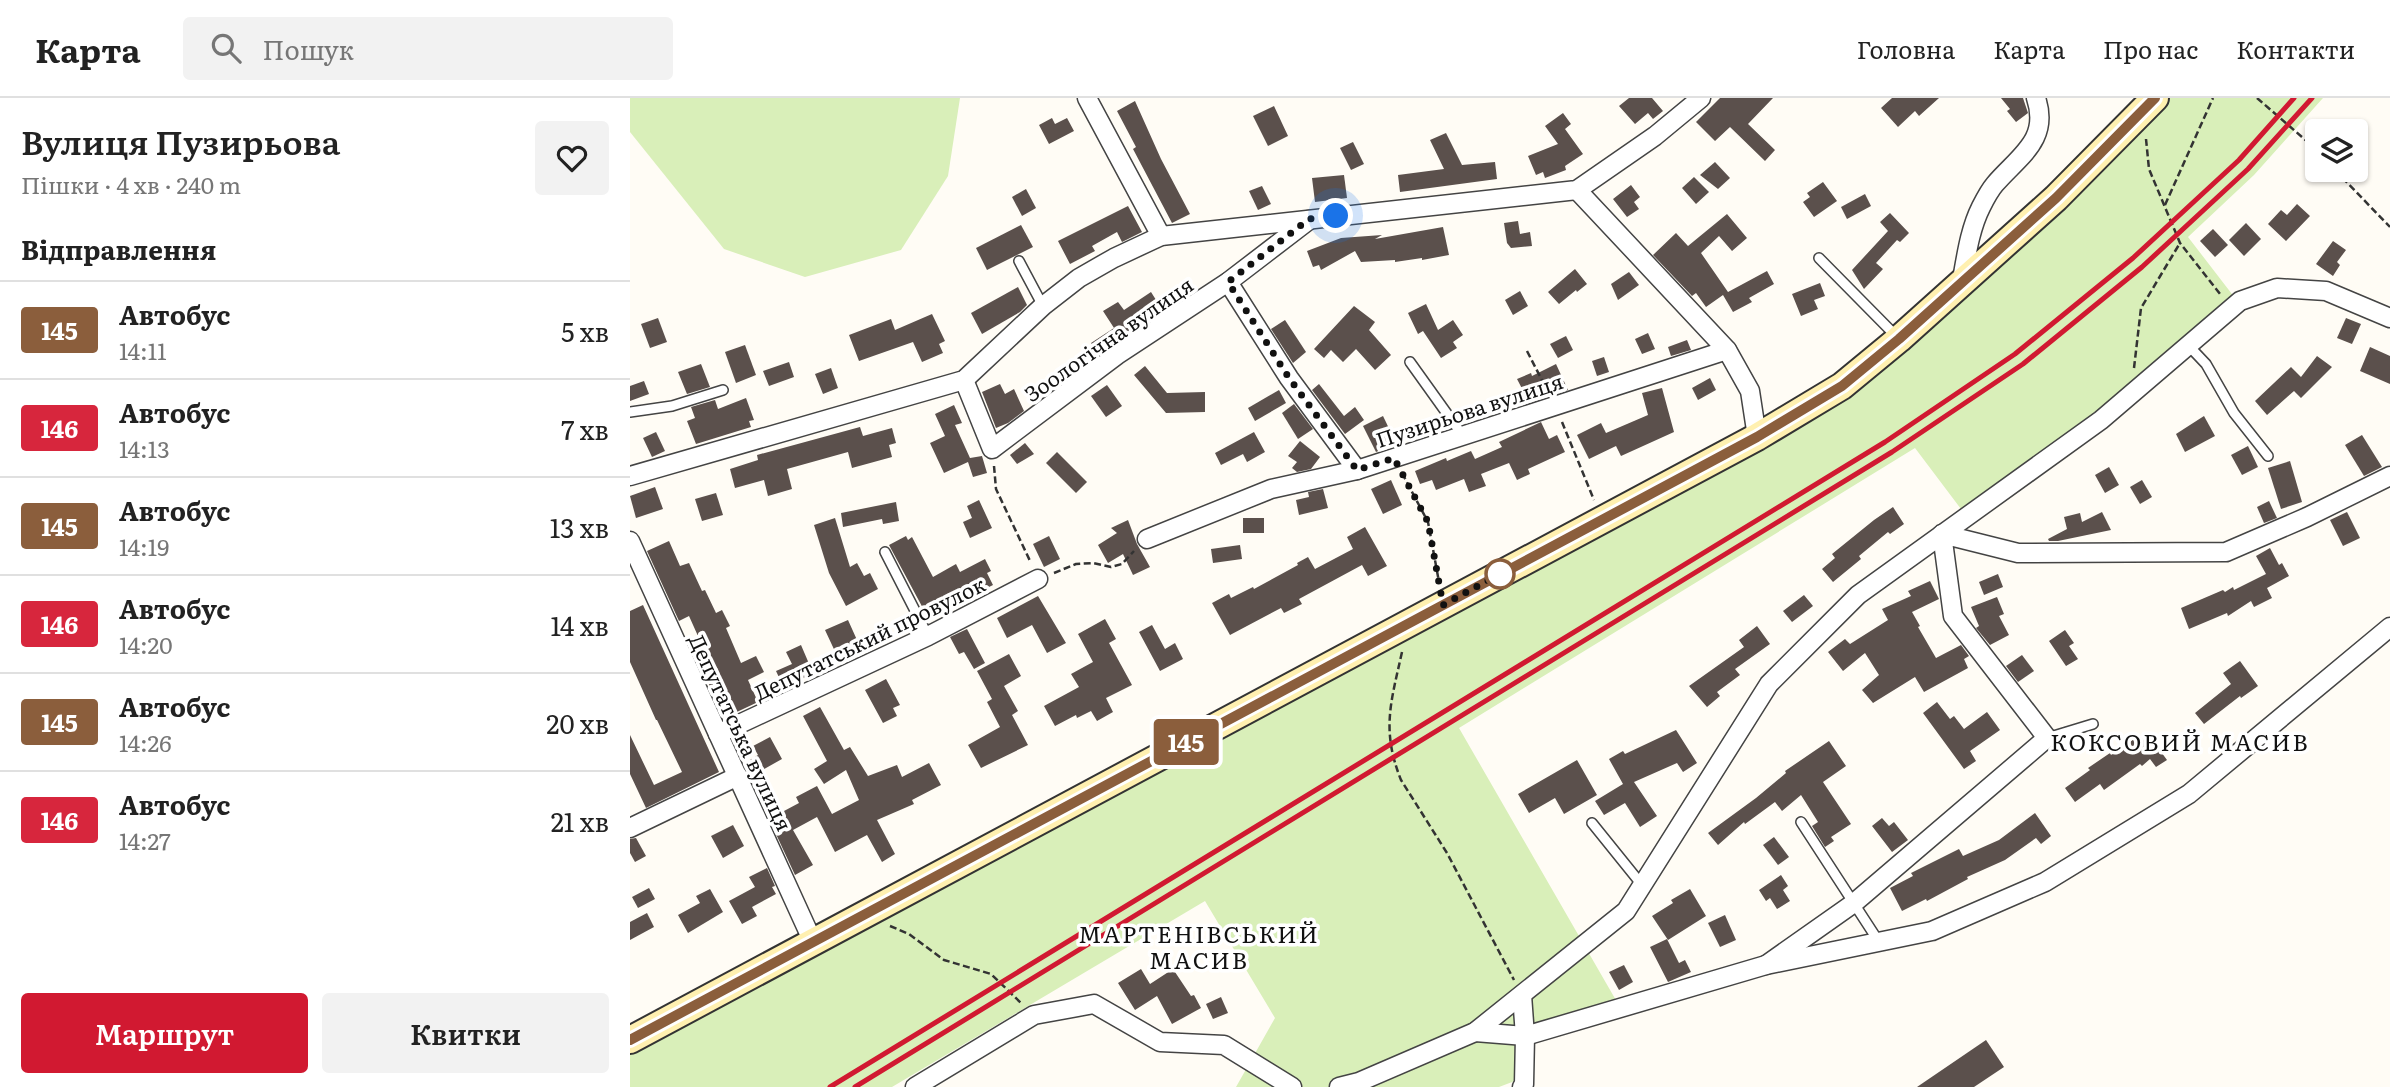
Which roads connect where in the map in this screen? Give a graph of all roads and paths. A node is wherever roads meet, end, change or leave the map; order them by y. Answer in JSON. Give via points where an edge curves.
{"nodes":[{"id":1,"x":1087,"y":98,"type":"edge"},
{"id":2,"x":1701,"y":98,"type":"edge"},
{"id":3,"x":2035,"y":98,"type":"edge"},
{"id":4,"x":2213,"y":98,"type":"edge"},
{"id":5,"x":2257,"y":98,"type":"edge"},
{"id":6,"x":2149,"y":104,"type":"edge"},
{"id":7,"x":2305,"y":140,"type":"edge"},
{"id":8,"x":2347,"y":182,"type":"edge"},
{"id":9,"x":1577,"y":190,"type":"junction"},
{"id":10,"x":2165,"y":205,"type":"junction"},
{"id":11,"x":1309,"y":219,"type":"junction"},
{"id":12,"x":2390,"y":227,"type":"edge"},
{"id":13,"x":1161,"y":236,"type":"junction"},
{"id":14,"x":2180,"y":243,"type":"junction"},
{"id":15,"x":1819,"y":258,"type":"dead end"},
{"id":16,"x":1019,"y":261,"type":"dead end"},
{"id":17,"x":1228,"y":282,"type":"junction"},
{"id":18,"x":1961,"y":285,"type":"junction"},
{"id":19,"x":1043,"y":306,"type":"junction"},
{"id":20,"x":2231,"y":308,"type":"junction"},
{"id":21,"x":2390,"y":318,"type":"edge"},
{"id":22,"x":1899,"y":339,"type":"junction"},
{"id":23,"x":2188,"y":345,"type":"junction"},
{"id":24,"x":1727,"y":350,"type":"junction"},
{"id":25,"x":1527,"y":351,"type":"dead end"},
{"id":26,"x":1410,"y":362,"type":"dead end"},
{"id":27,"x":964,"y":380,"type":"junction"},
{"id":28,"x":723,"y":390,"type":"dead end"},
{"id":29,"x":2132,"y":393,"type":"junction"},
{"id":30,"x":1555,"y":405,"type":"junction"},
{"id":31,"x":630,"y":412,"type":"edge"},
{"id":32,"x":1463,"y":436,"type":"junction"},
{"id":33,"x":1757,"y":437,"type":"junction"},
{"id":34,"x":992,"y":449,"type":"junction"},
{"id":35,"x":2268,"y":456,"type":"dead end"},
{"id":36,"x":1394,"y":458,"type":"junction"},
{"id":37,"x":1357,"y":470,"type":"junction"},
{"id":38,"x":630,"y":476,"type":"edge"},
{"id":39,"x":2390,"y":476,"type":"edge"},
{"id":40,"x":1602,"y":519,"type":"junction"},
{"id":41,"x":1942,"y":534,"type":"junction"},
{"id":42,"x":1147,"y":539,"type":"joint"},
{"id":43,"x":630,"y":541,"type":"edge"},
{"id":44,"x":885,"y":552,"type":"dead end"},
{"id":45,"x":1038,"y":579,"type":"junction"},
{"id":46,"x":1443,"y":605,"type":"junction"},
{"id":47,"x":1409,"y":623,"type":"junction"},
{"id":48,"x":2390,"y":627,"type":"edge"},
{"id":49,"x":928,"y":636,"type":"junction"},
{"id":50,"x":2093,"y":724,"type":"dead end"},
{"id":51,"x":718,"y":734,"type":"junction"},
{"id":52,"x":2048,"y":738,"type":"junction"},
{"id":53,"x":738,"y":776,"type":"junction"},
{"id":54,"x":1801,"y":822,"type":"dead end"},
{"id":55,"x":1592,"y":823,"type":"dead end"},
{"id":56,"x":630,"y":828,"type":"edge"},
{"id":57,"x":1642,"y":885,"type":"junction"},
{"id":58,"x":1854,"y":903,"type":"junction"},
{"id":59,"x":865,"y":914,"type":"junction"},
{"id":60,"x":813,"y":942,"type":"junction"},
{"id":61,"x":1879,"y":942,"type":"junction"},
{"id":62,"x":1766,"y":965,"type":"junction"},
{"id":63,"x":1522,"y":995,"type":"junction"},
{"id":64,"x":1034,"y":1015,"type":"junction"},
{"id":65,"x":1475,"y":1032,"type":"junction"},
{"id":66,"x":1525,"y":1036,"type":"junction"},
{"id":67,"x":630,"y":1040,"type":"edge"},
{"id":68,"x":1521,"y":1086,"type":"edge"},
{"id":69,"x":915,"y":1087,"type":"edge"},
{"id":70,"x":1292,"y":1087,"type":"edge"},
{"id":71,"x":1339,"y":1087,"type":"edge"}],
"edges":[{"from":1,"to":13,"type":"street"},
{"from":2,"to":9,"type":"street"},
{"from":3,"to":18,"type":"street","via":[[2038,133],[1979,210]]},
{"from":4,"to":10,"type":"path"},
{"from":5,"to":7,"type":"path"},
{"from":6,"to":10,"type":"path","via":[[2149,169]]},
{"from":6,"to":18,"type":"street"},
{"from":8,"to":12,"type":"path"},
{"from":9,"to":11,"type":"street"},
{"from":9,"to":24,"type":"street"},
{"from":10,"to":14,"type":"path"},
{"from":11,"to":13,"type":"street"},
{"from":11,"to":17,"type":"street","name":"Зоологічна вулиця"},
{"from":13,"to":19,"type":"street","via":[[1079,278]]},
{"from":14,"to":20,"type":"path"},
{"from":14,"to":29,"type":"path","via":[[2141,307]]},
{"from":15,"to":22,"type":"lane"},
{"from":16,"to":19,"type":"lane"},
{"from":17,"to":34,"type":"street","name":"Зоологічна вулиця","via":[[1117,355]]},
{"from":17,"to":37,"type":"street","via":[[1289,378]]},
{"from":18,"to":22,"type":"street"},
{"from":19,"to":27,"type":"street"},
{"from":20,"to":21,"type":"street","via":[[2240,300],[2277,288],[2326,291]]},
{"from":20,"to":23,"type":"street"},
{"from":22,"to":33,"type":"street","via":[[1842,386]]},
{"from":23,"to":29,"type":"street"},
{"from":23,"to":35,"type":"lane"},
{"from":24,"to":30,"type":"street","name":"Пузирьова вулиця"},
{"from":24,"to":33,"type":"street","via":[[1750,391]]},
{"from":25,"to":30,"type":"path"},
{"from":26,"to":32,"type":"lane"},
{"from":27,"to":34,"type":"street"},
{"from":27,"to":38,"type":"street"},
{"from":28,"to":31,"type":"lane","via":[[672,406]]},
{"from":29,"to":41,"type":"street"},
{"from":30,"to":32,"type":"street","name":"Пузирьова вулиця"},
{"from":30,"to":40,"type":"path"},
{"from":32,"to":36,"type":"street","name":"Пузирьова вулиця"},
{"from":33,"to":40,"type":"street"},
{"from":34,"to":45,"type":"path","via":[[996,489]]},
{"from":36,"to":37,"type":"street","name":"Пузирьова вулиця"},
{"from":36,"to":46,"type":"path","via":[[1428,522]]},
{"from":37,"to":42,"type":"street","name":"Пузирьова вулиця","via":[[1271,489]]},
{"from":39,"to":41,"type":"street","via":[[2226,552],[2018,553]]},
{"from":40,"to":46,"type":"street"},
{"from":41,"to":52,"type":"street","via":[[1953,616]]},
{"from":41,"to":57,"type":"street","via":[[1858,595],[1769,684]]},
{"from":42,"to":45,"type":"path","via":[[1122,564],[1076,564]]},
{"from":43,"to":51,"type":"street","name":"Депутатська вулиця"},
{"from":44,"to":49,"type":"lane"},
{"from":45,"to":49,"type":"street","name":"Депутатський провулок"},
{"from":46,"to":47,"type":"street"},
{"from":47,"to":59,"type":"street"},
{"from":47,"to":63,"type":"path","via":[[1389,711],[1388,734],[1396,767]]},
{"from":48,"to":61,"type":"street","via":[[2178,801],[2045,882],[1932,931]]},
{"from":49,"to":51,"type":"street","name":"Депутатський провулок"},
{"from":50,"to":52,"type":"lane"},
{"from":51,"to":53,"type":"street","name":"Депутатська вулиця"},
{"from":52,"to":58,"type":"street"},
{"from":53,"to":56,"type":"street"},
{"from":53,"to":60,"type":"street","name":"Депутатська вулиця"},
{"from":54,"to":58,"type":"lane"},
{"from":55,"to":57,"type":"lane"},
{"from":57,"to":63,"type":"street","via":[[1626,911]]},
{"from":58,"to":61,"type":"lane"},
{"from":58,"to":62,"type":"street"},
{"from":59,"to":60,"type":"street"},
{"from":59,"to":64,"type":"path","via":[[909,934],[944,960],[991,974]]},
{"from":60,"to":67,"type":"street"},
{"from":61,"to":62,"type":"street"},
{"from":62,"to":66,"type":"street"},
{"from":63,"to":65,"type":"street"},
{"from":63,"to":66,"type":"street"},
{"from":64,"to":69,"type":"street"},
{"from":64,"to":70,"type":"street","via":[[1094,1004],[1160,1042],[1224,1045]]},
{"from":65,"to":66,"type":"street"},
{"from":65,"to":71,"type":"street"},
{"from":66,"to":68,"type":"street"}]}
